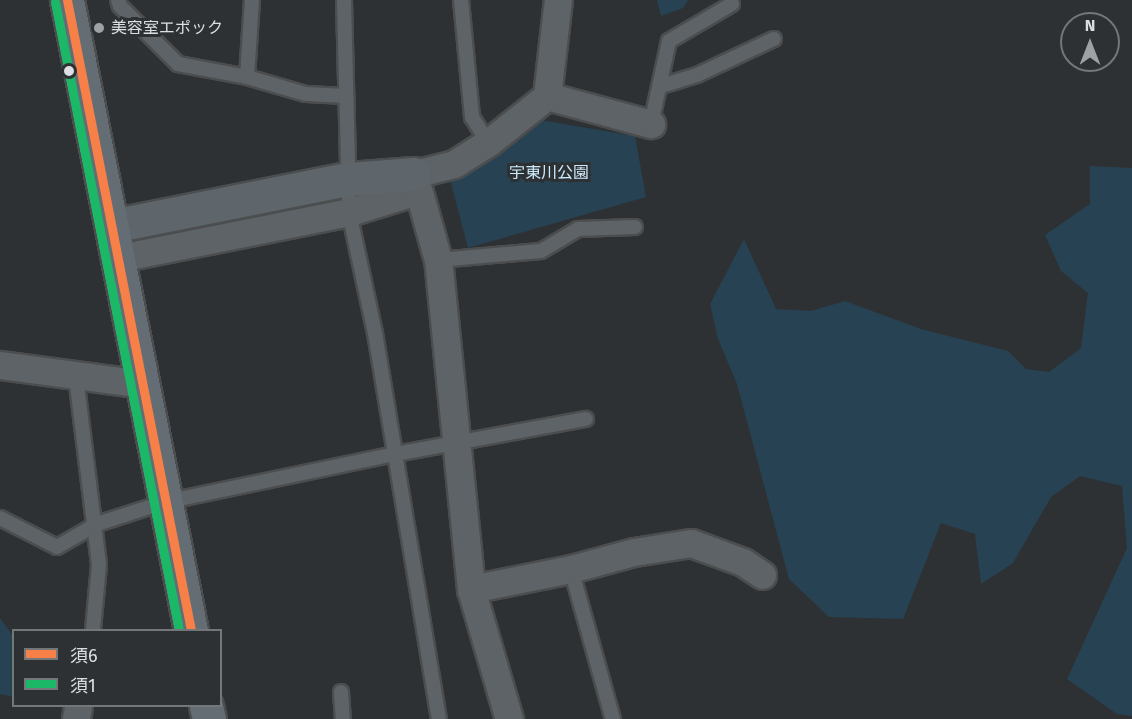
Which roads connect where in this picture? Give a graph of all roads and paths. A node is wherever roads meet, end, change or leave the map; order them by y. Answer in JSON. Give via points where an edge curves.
{"nodes":[{"id":1,"x":67,"y":0,"type":"edge"},
{"id":2,"x":118,"y":0,"type":"edge"},
{"id":3,"x":252,"y":0,"type":"edge"},
{"id":4,"x":344,"y":0,"type":"edge"},
{"id":5,"x":461,"y":0,"type":"edge"},
{"id":6,"x":558,"y":0,"type":"edge"},
{"id":7,"x":732,"y":4,"type":"dead end"},
{"id":8,"x":774,"y":39,"type":"dead end"},
{"id":9,"x":247,"y":76,"type":"junction"},
{"id":10,"x":661,"y":86,"type":"junction"},
{"id":11,"x":346,"y":96,"type":"junction"},
{"id":12,"x":547,"y":96,"type":"junction"},
{"id":13,"x":651,"y":124,"type":"joint"},
{"id":14,"x":488,"y":143,"type":"junction"},
{"id":15,"x":348,"y":179,"type":"junction"},
{"id":16,"x":416,"y":182,"type":"junction"},
{"id":17,"x":349,"y":212,"type":"junction"},
{"id":18,"x":112,"y":226,"type":"junction"},
{"id":19,"x":635,"y":227,"type":"dead end"},
{"id":20,"x":119,"y":258,"type":"junction"},
{"id":21,"x":438,"y":260,"type":"junction"},
{"id":22,"x":0,"y":364,"type":"edge"},
{"id":23,"x":76,"y":377,"type":"junction"},
{"id":24,"x":142,"y":384,"type":"junction"},
{"id":25,"x":586,"y":419,"type":"dead end"},
{"id":26,"x":456,"y":443,"type":"junction"},
{"id":27,"x":395,"y":453,"type":"junction"},
{"id":28,"x":165,"y":502,"type":"junction"},
{"id":29,"x":0,"y":518,"type":"edge"},
{"id":30,"x":97,"y":524,"type":"junction"},
{"id":31,"x":571,"y":569,"type":"junction"},
{"id":32,"x":762,"y":575,"type":"dead end"},
{"id":33,"x":471,"y":589,"type":"junction"},
{"id":34,"x":93,"y":629,"type":"edge"},
{"id":35,"x":191,"y":629,"type":"edge"},
{"id":36,"x":341,"y":692,"type":"dead end"},
{"id":37,"x":342,"y":719,"type":"edge"},
{"id":38,"x":439,"y":719,"type":"edge"},
{"id":39,"x":508,"y":719,"type":"edge"},
{"id":40,"x":614,"y":719,"type":"edge"}],
"edges":[{"from":1,"to":18,"type":"main road"},
{"from":2,"to":9,"type":"lane","via":[[178,64]]},
{"from":3,"to":9,"type":"lane"},
{"from":4,"to":11,"type":"lane"},
{"from":5,"to":14,"type":"lane","via":[[472,117]]},
{"from":6,"to":12,"type":"street"},
{"from":7,"to":10,"type":"lane","via":[[669,41]]},
{"from":8,"to":10,"type":"lane","via":[[697,75]]},
{"from":9,"to":11,"type":"lane","via":[[306,94]]},
{"from":10,"to":13,"type":"lane"},
{"from":11,"to":15,"type":"lane"},
{"from":12,"to":13,"type":"street"},
{"from":12,"to":14,"type":"street"},
{"from":14,"to":16,"type":"street"},
{"from":15,"to":16,"type":"street"},
{"from":15,"to":17,"type":"lane"},
{"from":15,"to":18,"type":"street"},
{"from":16,"to":17,"type":"street"},
{"from":16,"to":21,"type":"street"},
{"from":17,"to":20,"type":"street"},
{"from":17,"to":27,"type":"lane"},
{"from":18,"to":20,"type":"main road"},
{"from":19,"to":21,"type":"lane","via":[[578,229],[541,251]]},
{"from":20,"to":24,"type":"main road"},
{"from":21,"to":26,"type":"street"},
{"from":22,"to":23,"type":"street"},
{"from":23,"to":24,"type":"street"},
{"from":23,"to":30,"type":"lane"},
{"from":24,"to":28,"type":"main road"},
{"from":25,"to":26,"type":"lane"},
{"from":26,"to":27,"type":"lane"},
{"from":26,"to":33,"type":"street"},
{"from":27,"to":28,"type":"lane"},
{"from":27,"to":38,"type":"lane"},
{"from":28,"to":30,"type":"lane"},
{"from":28,"to":35,"type":"main road"},
{"from":29,"to":30,"type":"lane","via":[[57,547]]},
{"from":30,"to":34,"type":"lane","via":[[99,565]]},
{"from":31,"to":32,"type":"street","via":[[634,552],[691,543],[743,562]]},
{"from":31,"to":33,"type":"street"},
{"from":31,"to":40,"type":"lane"},
{"from":33,"to":39,"type":"street"},
{"from":36,"to":37,"type":"lane"}]}
